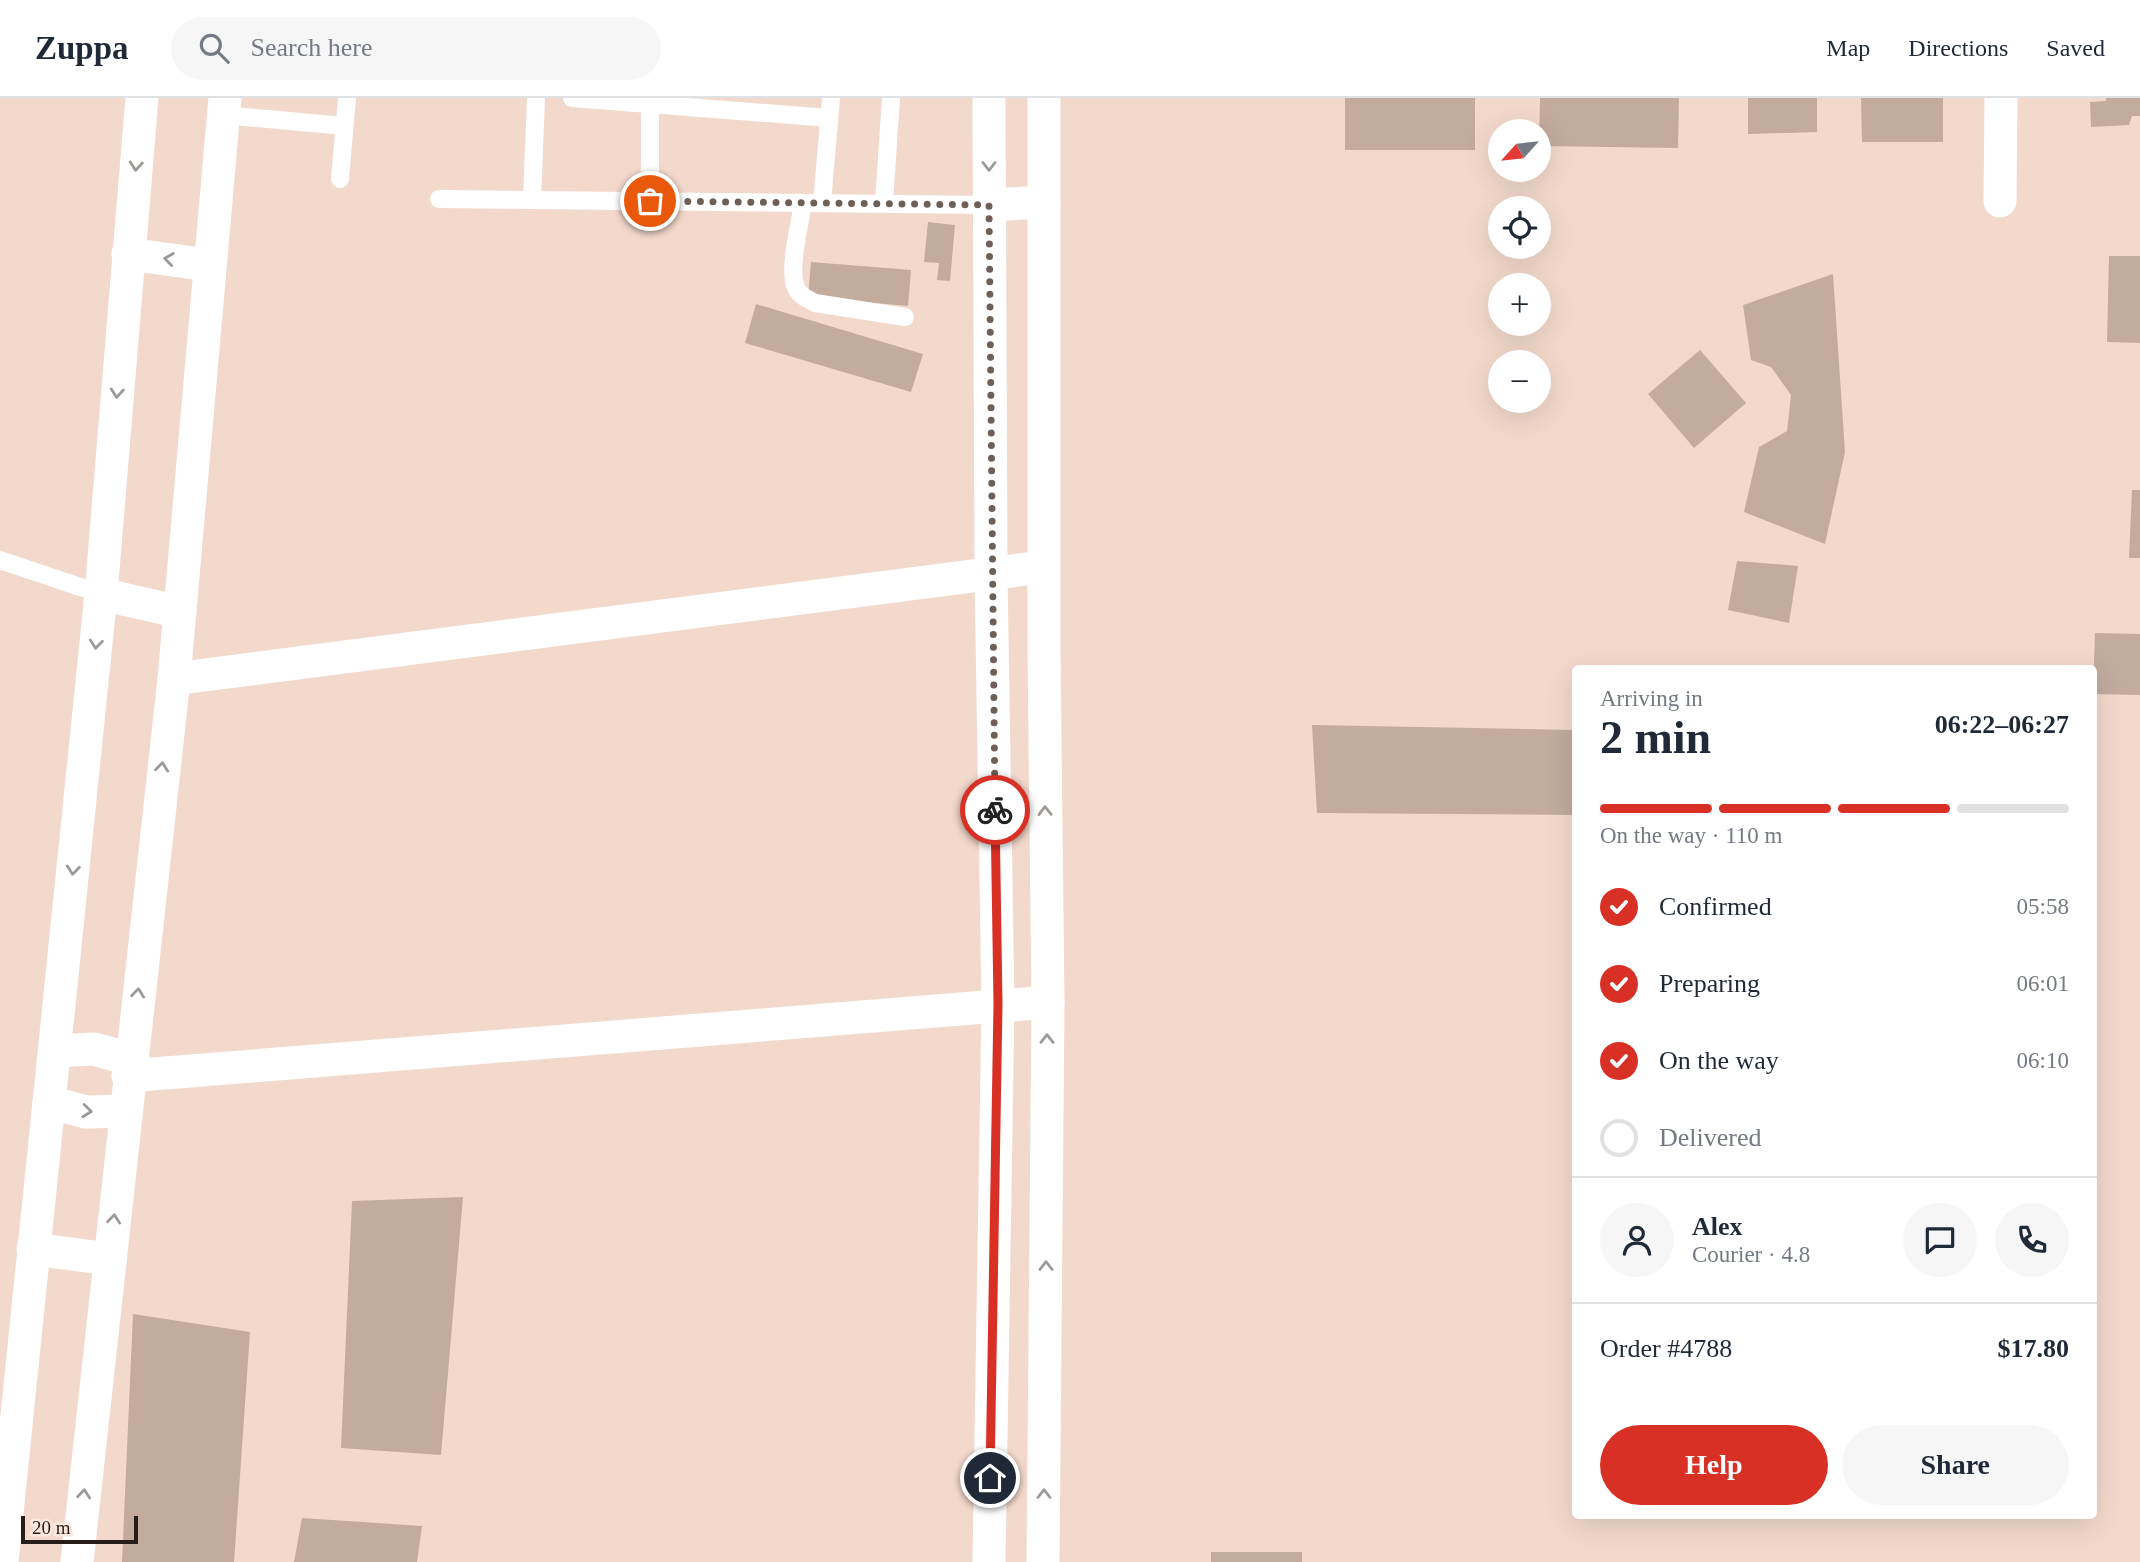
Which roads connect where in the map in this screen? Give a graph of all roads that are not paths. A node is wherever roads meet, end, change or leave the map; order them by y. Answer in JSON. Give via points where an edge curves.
{"nodes":[{"id":1,"x":142,"y":98,"type":"edge"},
{"id":2,"x":347,"y":98,"type":"edge"},
{"id":3,"x":536,"y":98,"type":"edge"},
{"id":4,"x":572,"y":98,"type":"edge"},
{"id":5,"x":831,"y":98,"type":"edge"},
{"id":6,"x":891,"y":98,"type":"edge"},
{"id":7,"x":989,"y":98,"type":"edge"},
{"id":8,"x":1044,"y":98,"type":"edge"},
{"id":9,"x":2001,"y":98,"type":"edge"},
{"id":10,"x":650,"y":104,"type":"junction"},
{"id":11,"x":224,"y":106,"type":"edge"},
{"id":12,"x":829,"y":118,"type":"junction"},
{"id":13,"x":344,"y":126,"type":"junction"},
{"id":14,"x":340,"y":179,"type":"dead end"},
{"id":15,"x":439,"y":199,"type":"dead end"},
{"id":16,"x":532,"y":200,"type":"junction"},
{"id":17,"x":650,"y":201,"type":"junction"},
{"id":18,"x":2000,"y":201,"type":"dead end"},
{"id":19,"x":1044,"y":202,"type":"junction"},
{"id":20,"x":813,"y":203,"type":"junction"},
{"id":21,"x":884,"y":203,"type":"junction"},
{"id":22,"x":989,"y":205,"type":"junction"},
{"id":23,"x":128,"y":254,"type":"junction"},
{"id":24,"x":209,"y":265,"type":"junction"},
{"id":25,"x":905,"y":317,"type":"dead end"},
{"id":26,"x":0,"y":560,"type":"edge"},
{"id":27,"x":1044,"y":567,"type":"junction"},
{"id":28,"x":991,"y":574,"type":"junction"},
{"id":29,"x":101,"y":594,"type":"junction"},
{"id":30,"x":180,"y":612,"type":"junction"},
{"id":31,"x":993,"y":652,"type":"junction"},
{"id":32,"x":1044,"y":653,"type":"junction"},
{"id":33,"x":174,"y":679,"type":"junction"},
{"id":34,"x":1048,"y":1002,"type":"junction"},
{"id":35,"x":998,"y":1004,"type":"junction"},
{"id":36,"x":55,"y":1051,"type":"junction"},
{"id":37,"x":129,"y":1068,"type":"junction"},
{"id":38,"x":49,"y":1102,"type":"junction"},
{"id":39,"x":126,"y":1111,"type":"junction"},
{"id":40,"x":33,"y":1250,"type":"junction"},
{"id":41,"x":110,"y":1259,"type":"junction"},
{"id":42,"x":2,"y":1562,"type":"edge"},
{"id":43,"x":77,"y":1562,"type":"edge"},
{"id":44,"x":989,"y":1562,"type":"edge"},
{"id":45,"x":1043,"y":1562,"type":"edge"}],
"edges":[{"from":1,"to":23,"type":"street","one_way":true},
{"from":2,"to":13,"type":"lane"},
{"from":3,"to":16,"type":"lane"},
{"from":4,"to":10,"type":"lane"},
{"from":5,"to":12,"type":"lane"},
{"from":6,"to":21,"type":"lane"},
{"from":7,"to":22,"type":"street","one_way":true},
{"from":8,"to":19,"type":"street"},
{"from":9,"to":18,"type":"street"},
{"from":10,"to":12,"type":"lane"},
{"from":10,"to":17,"type":"lane"},
{"from":11,"to":13,"type":"lane"},
{"from":11,"to":24,"type":"street"},
{"from":12,"to":20,"type":"lane"},
{"from":13,"to":14,"type":"lane"},
{"from":15,"to":16,"type":"lane"},
{"from":16,"to":17,"type":"lane"},
{"from":17,"to":20,"type":"lane"},
{"from":19,"to":22,"type":"street"},
{"from":19,"to":27,"type":"street"},
{"from":20,"to":21,"type":"lane"},
{"from":20,"to":25,"type":"lane","via":[[794,271],[802,296],[815,303]]},
{"from":21,"to":22,"type":"lane"},
{"from":22,"to":28,"type":"street"},
{"from":24,"to":23,"type":"street","one_way":true},
{"from":23,"to":29,"type":"street","one_way":true},
{"from":24,"to":30,"type":"street"},
{"from":26,"to":29,"type":"lane"},
{"from":27,"to":28,"type":"street"},
{"from":27,"to":32,"type":"street"},
{"from":28,"to":31,"type":"street"},
{"from":28,"to":33,"type":"street"},
{"from":29,"to":30,"type":"street"},
{"from":29,"to":36,"type":"street","one_way":true},
{"from":30,"to":33,"type":"street"},
{"from":31,"to":32,"type":"street"},
{"from":31,"to":35,"type":"street"},
{"from":34,"to":32,"type":"street","one_way":true},
{"from":37,"to":33,"type":"street","one_way":true},
{"from":34,"to":35,"type":"street"},
{"from":45,"to":34,"type":"street","one_way":true},
{"from":35,"to":37,"type":"street"},
{"from":35,"to":44,"type":"street"},
{"from":36,"to":37,"type":"street","via":[[93,1049]]},
{"from":36,"to":38,"type":"street"},
{"from":37,"to":39,"type":"street"},
{"from":38,"to":39,"type":"street","one_way":true,"via":[[86,1112]]},
{"from":38,"to":40,"type":"street"},
{"from":41,"to":39,"type":"street","one_way":true},
{"from":40,"to":41,"type":"street"},
{"from":40,"to":42,"type":"street"},
{"from":43,"to":41,"type":"street","one_way":true}]}
